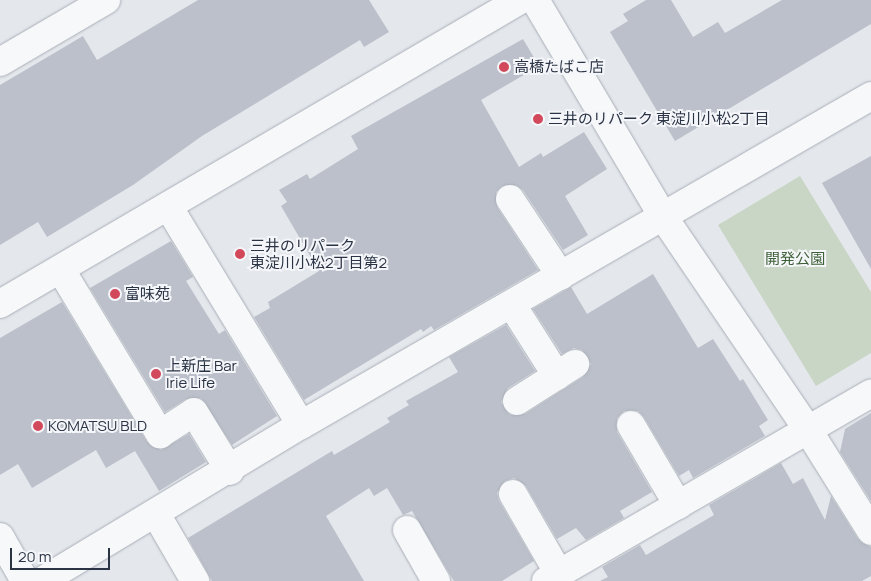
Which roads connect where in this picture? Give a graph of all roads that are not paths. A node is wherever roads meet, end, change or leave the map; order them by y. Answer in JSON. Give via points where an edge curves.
{"nodes":[{"id":1,"x":106,"y":0,"type":"edge"},
{"id":2,"x":520,"y":0,"type":"edge"},
{"id":3,"x":535,"y":0,"type":"edge"},
{"id":4,"x":0,"y":62,"type":"edge"},
{"id":5,"x":871,"y":96,"type":"edge"},
{"id":6,"x":510,"y":199,"type":"dead end"},
{"id":7,"x":168,"y":206,"type":"junction"},
{"id":8,"x":664,"y":218,"type":"junction"},
{"id":9,"x":61,"y":270,"type":"junction"},
{"id":10,"x":561,"y":276,"type":"junction"},
{"id":11,"x":0,"y":304,"type":"edge"},
{"id":12,"x":512,"y":304,"type":"junction"},
{"id":13,"x":871,"y":393,"type":"edge"},
{"id":14,"x":517,"y":401,"type":"dead end"},
{"id":15,"x":631,"y":424,"type":"dead end"},
{"id":16,"x":301,"y":425,"type":"junction"},
{"id":17,"x":808,"y":430,"type":"junction"},
{"id":18,"x":230,"y":470,"type":"junction"},
{"id":19,"x":513,"y":494,"type":"dead end"},
{"id":20,"x":678,"y":505,"type":"junction"},
{"id":21,"x":156,"y":514,"type":"junction"},
{"id":22,"x":407,"y":530,"type":"dead end"},
{"id":23,"x":871,"y":531,"type":"edge"},
{"id":24,"x":0,"y":537,"type":"edge"},
{"id":25,"x":552,"y":577,"type":"edge"},
{"id":26,"x":25,"y":581,"type":"edge"},
{"id":27,"x":42,"y":581,"type":"edge"},
{"id":28,"x":195,"y":581,"type":"edge"},
{"id":29,"x":436,"y":581,"type":"edge"}],
"edges":[{"from":1,"to":4,"type":"street"},
{"from":2,"to":7,"type":"street"},
{"from":3,"to":8,"type":"street"},
{"from":5,"to":8,"type":"street"},
{"from":6,"to":10,"type":"street"},
{"from":7,"to":9,"type":"street"},
{"from":7,"to":16,"type":"street"},
{"from":8,"to":10,"type":"street"},
{"from":8,"to":17,"type":"street"},
{"from":9,"to":11,"type":"street"},
{"from":9,"to":18,"type":"street","via":[[160,434],[194,412]]},
{"from":10,"to":12,"type":"street"},
{"from":12,"to":14,"type":"street","via":[[566,370]]},
{"from":12,"to":16,"type":"street"},
{"from":13,"to":17,"type":"street"},
{"from":15,"to":20,"type":"street"},
{"from":16,"to":18,"type":"street"},
{"from":17,"to":20,"type":"street"},
{"from":17,"to":23,"type":"street"},
{"from":18,"to":21,"type":"street"},
{"from":19,"to":25,"type":"street"},
{"from":20,"to":25,"type":"street"},
{"from":21,"to":27,"type":"street"},
{"from":21,"to":28,"type":"street"},
{"from":22,"to":29,"type":"street"},
{"from":24,"to":26,"type":"street"}]}
